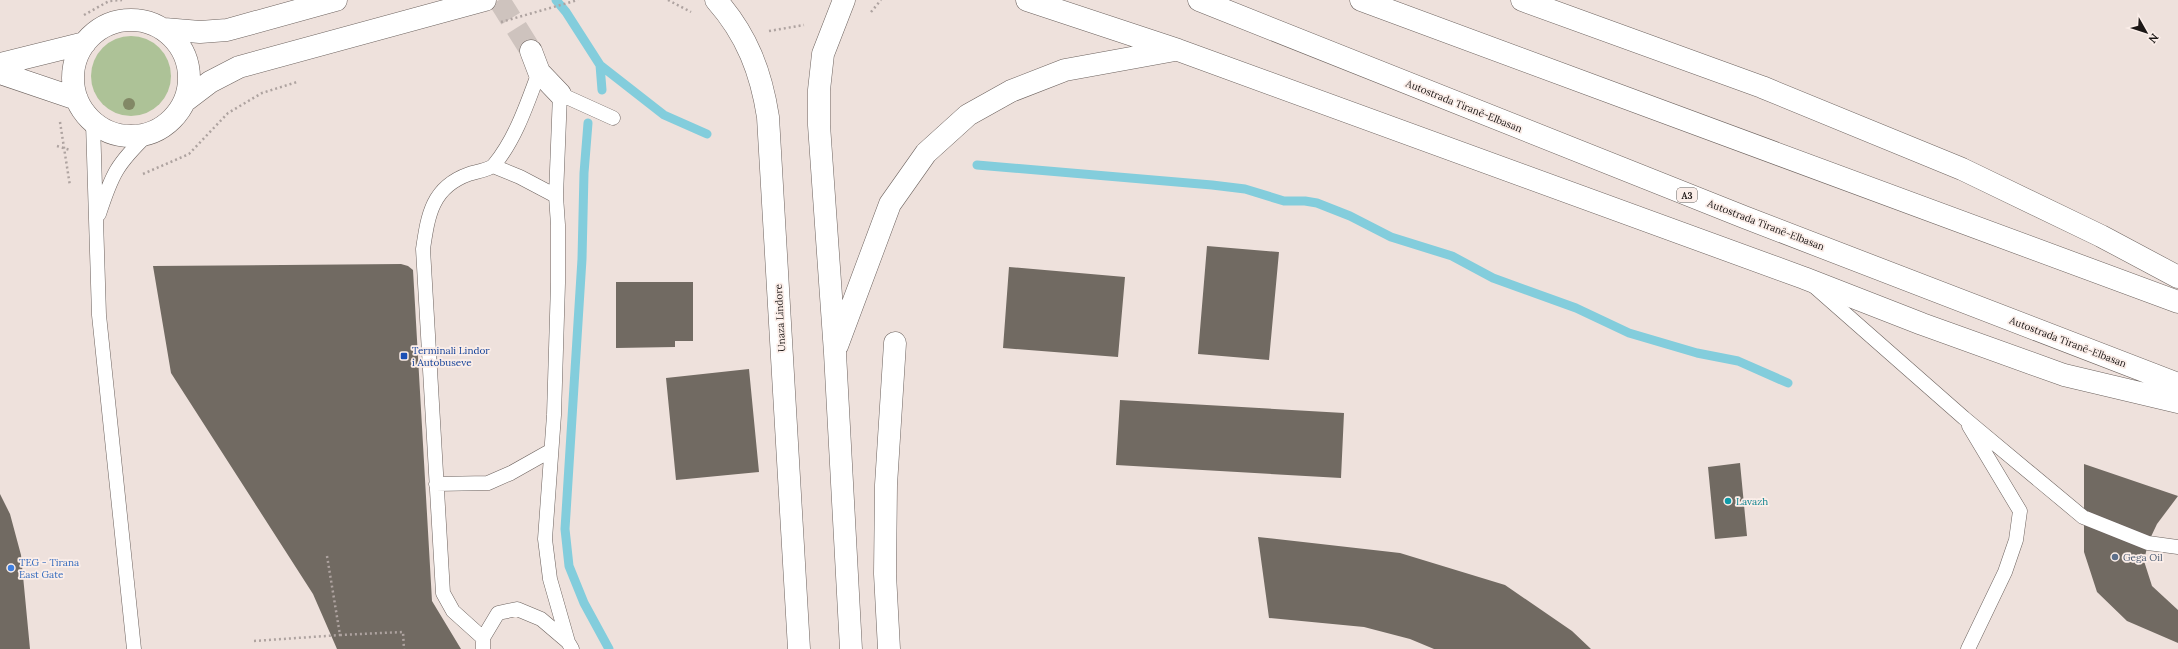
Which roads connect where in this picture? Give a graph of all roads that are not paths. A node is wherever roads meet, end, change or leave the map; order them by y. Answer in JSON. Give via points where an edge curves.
{"nodes":[{"id":1,"x":336,"y":0,"type":"edge"},
{"id":2,"x":485,"y":0,"type":"edge"},
{"id":3,"x":716,"y":0,"type":"edge"},
{"id":4,"x":844,"y":0,"type":"edge"},
{"id":5,"x":1027,"y":0,"type":"edge"},
{"id":6,"x":1199,"y":0,"type":"edge"},
{"id":7,"x":1361,"y":0,"type":"edge"},
{"id":8,"x":1522,"y":0,"type":"edge"},
{"id":9,"x":164,"y":29,"type":"junction"},
{"id":10,"x":85,"y":43,"type":"junction"},
{"id":11,"x":1178,"y":50,"type":"junction"},
{"id":12,"x":531,"y":51,"type":"tunnel mouth"},
{"id":13,"x":0,"y":64,"type":"edge"},
{"id":14,"x":539,"y":72,"type":"junction"},
{"id":15,"x":0,"y":73,"type":"edge"},
{"id":16,"x":560,"y":94,"type":"junction"},
{"id":17,"x":77,"y":99,"type":"junction"},
{"id":18,"x":185,"y":101,"type":"junction"},
{"id":19,"x":613,"y":118,"type":"dead end"},
{"id":20,"x":93,"y":123,"type":"junction"},
{"id":21,"x":147,"y":135,"type":"junction"},
{"id":22,"x":493,"y":166,"type":"junction"},
{"id":23,"x":556,"y":196,"type":"junction"},
{"id":24,"x":96,"y":226,"type":"junction"},
{"id":25,"x":2178,"y":277,"type":"edge"},
{"id":26,"x":1804,"y":278,"type":"junction"},
{"id":27,"x":2178,"y":302,"type":"edge"},
{"id":28,"x":895,"y":343,"type":"dead end"},
{"id":29,"x":835,"y":353,"type":"junction"},
{"id":30,"x":2178,"y":384,"type":"edge"},
{"id":31,"x":2178,"y":402,"type":"edge"},
{"id":32,"x":1964,"y":418,"type":"junction"},
{"id":33,"x":550,"y":451,"type":"junction"},
{"id":34,"x":436,"y":484,"type":"junction"},
{"id":35,"x":2178,"y":547,"type":"edge"},
{"id":36,"x":483,"y":644,"type":"edge"},
{"id":37,"x":570,"y":646,"type":"edge"},
{"id":38,"x":134,"y":649,"type":"edge"},
{"id":39,"x":799,"y":649,"type":"edge"},
{"id":40,"x":851,"y":649,"type":"edge"},
{"id":41,"x":889,"y":649,"type":"edge"},
{"id":42,"x":1968,"y":649,"type":"edge"}],
"edges":[{"from":1,"to":9,"type":"main road","via":[[227,30],[200,32]]},
{"from":2,"to":18,"type":"main road","via":[[239,67],[210,82]]},
{"from":3,"to":39,"type":"main road","name":"Unaza Lindore","via":[[728,13],[759,71],[768,117]]},
{"from":4,"to":29,"type":"main road","via":[[823,54],[819,90],[819,126]]},
{"from":5,"to":11,"type":"main road"},
{"from":6,"to":30,"type":"main road","name":"Autostrada Tiranë-Elbasan","number":"A3","via":[[1737,214]]},
{"from":7,"to":27,"type":"main road"},
{"from":8,"to":25,"type":"main road","via":[[1762,87],[1962,170],[2101,236]]},
{"from":9,"to":10,"type":"main road","via":[[140,20],[115,22],[94,33]]},
{"from":9,"to":18,"type":"main road","via":[[180,45],[188,62],[190,82]]},
{"from":10,"to":13,"type":"main road"},
{"from":10,"to":17,"type":"main road","via":[[74,65],[73,77]]},
{"from":11,"to":26,"type":"main road"},
{"from":11,"to":29,"type":"main road","via":[[1065,70],[1011,91],[968,115],[926,153],[890,204]]},
{"from":12,"to":14,"type":"main road"},
{"from":14,"to":16,"type":"main road"},
{"from":14,"to":22,"type":"lane","via":[[522,120]]},
{"from":15,"to":17,"type":"main road"},
{"from":16,"to":19,"type":"lane"},
{"from":16,"to":23,"type":"lane"},
{"from":17,"to":20,"type":"main road"},
{"from":18,"to":21,"type":"main road","via":[[170,122]]},
{"from":20,"to":21,"type":"main road","via":[[119,136]]},
{"from":20,"to":24,"type":"lane"},
{"from":21,"to":24,"type":"lane","via":[[124,157],[109,181]]},
{"from":22,"to":23,"type":"lane"},
{"from":22,"to":34,"type":"lane","via":[[455,179],[436,197],[428,219],[423,249]]},
{"from":23,"to":33,"type":"lane","via":[[558,283],[554,415]]},
{"from":24,"to":38,"type":"lane","via":[[99,314]]},
{"from":26,"to":31,"type":"main road","via":[[2064,375]]},
{"from":26,"to":32,"type":"lane"},
{"from":28,"to":41,"type":"main road","via":[[886,485],[885,574]]},
{"from":29,"to":40,"type":"main road"},
{"from":32,"to":35,"type":"lane","via":[[2083,517],[2148,543]]},
{"from":32,"to":42,"type":"lane","via":[[2020,511],[2016,540],[2005,572]]},
{"from":33,"to":34,"type":"lane","via":[[488,483]]},
{"from":33,"to":37,"type":"lane","via":[[545,539],[550,579]]},
{"from":34,"to":36,"type":"lane","via":[[443,593],[453,611]]},
{"from":36,"to":37,"type":"lane","via":[[498,613],[517,609],[541,619]]}]}
